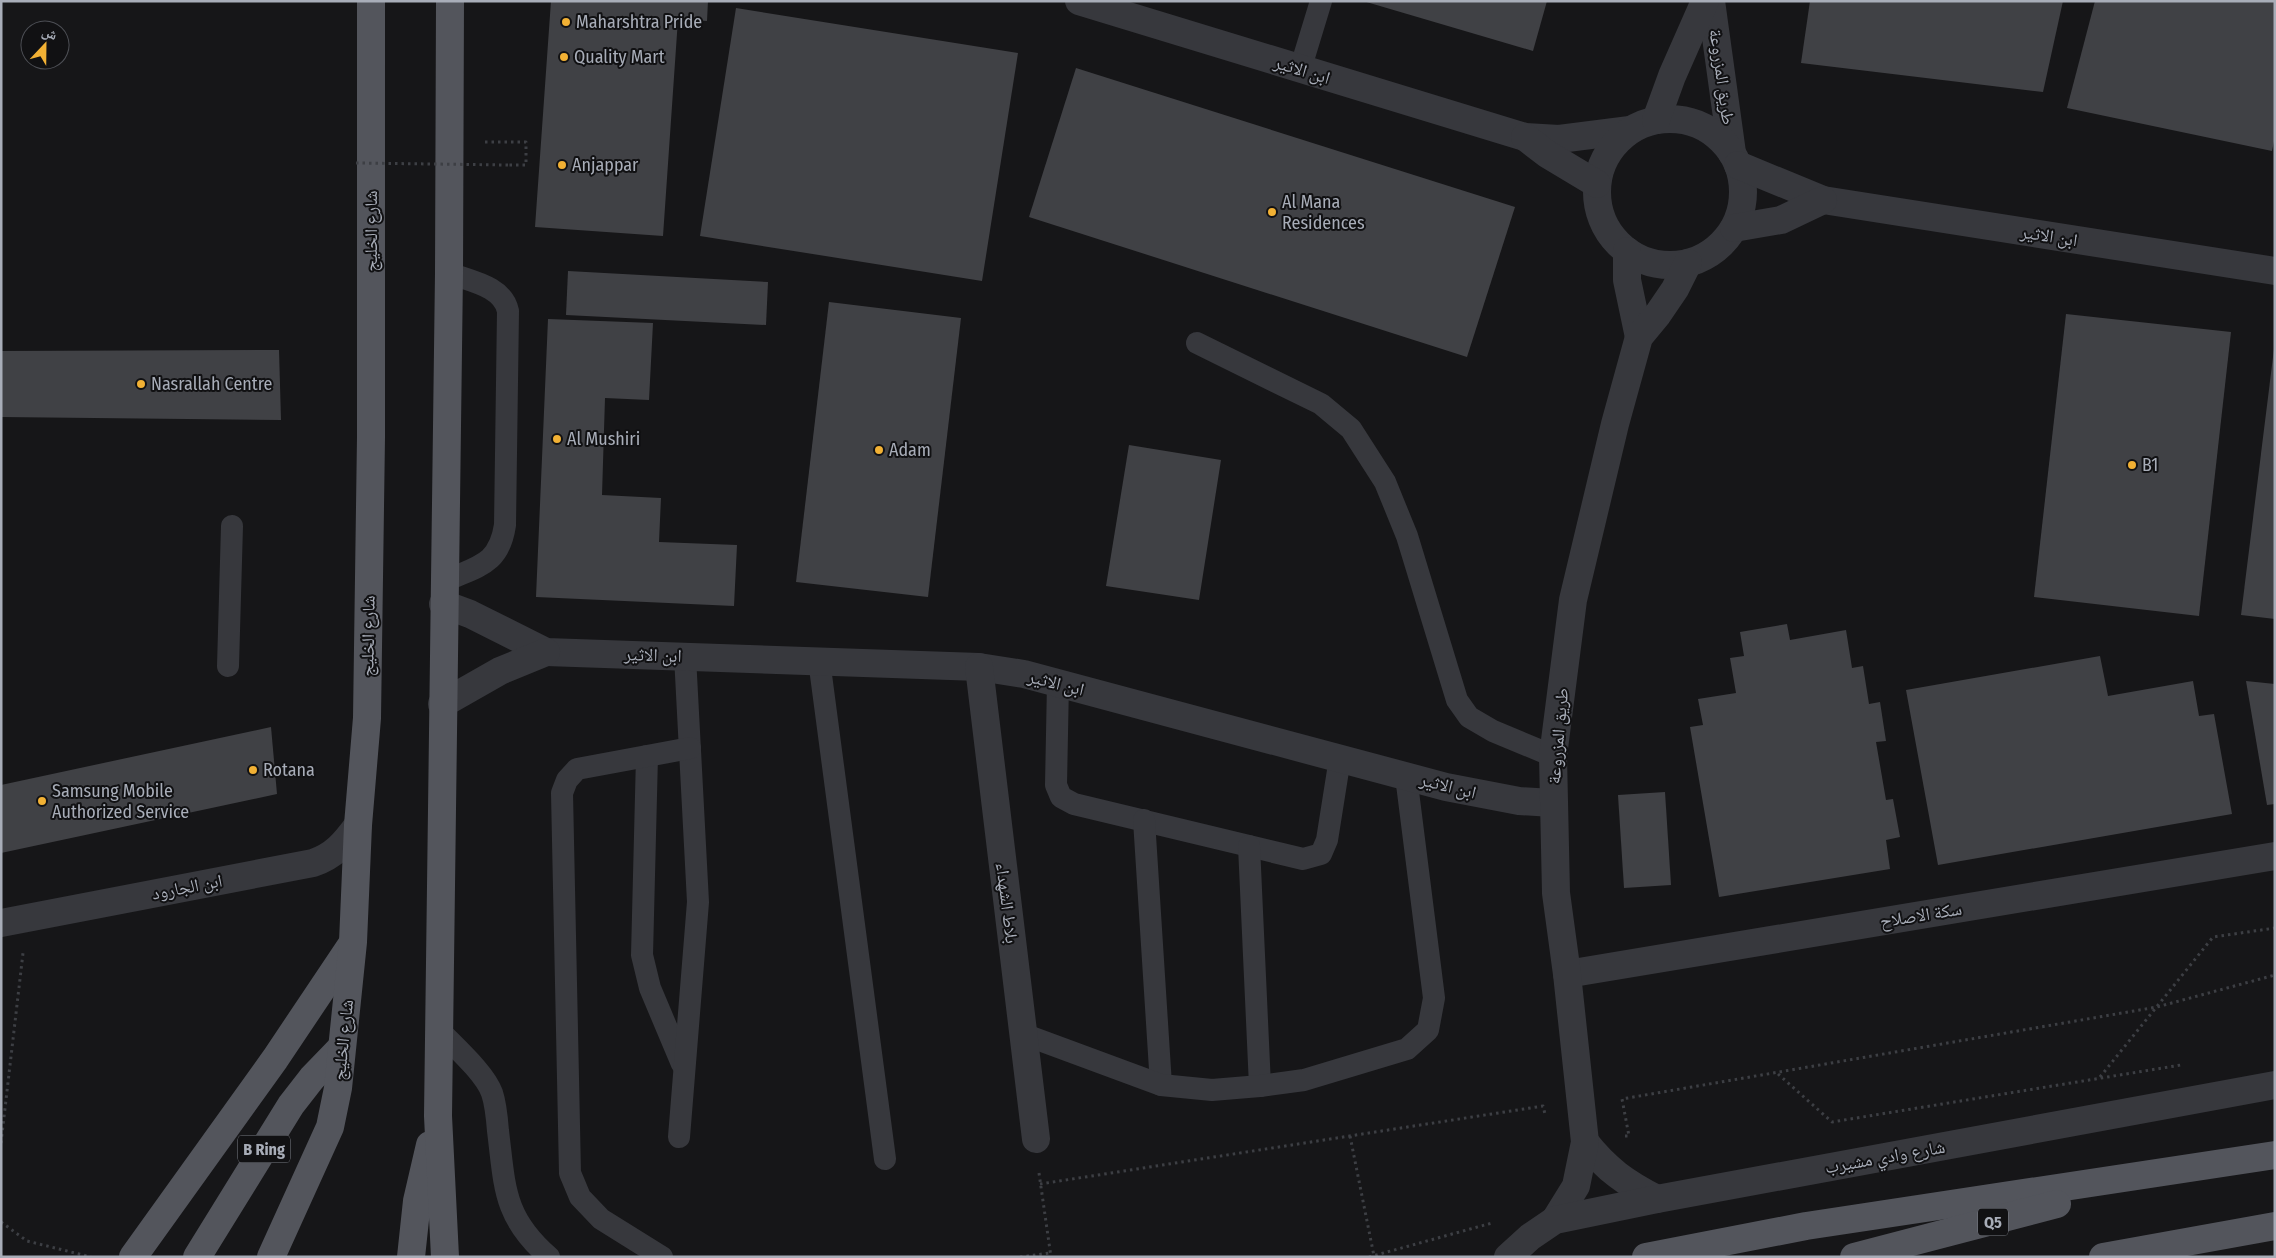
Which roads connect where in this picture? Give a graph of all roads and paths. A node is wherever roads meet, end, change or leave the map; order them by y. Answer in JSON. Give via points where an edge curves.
{"nodes":[{"id":1,"x":371,"y":1,"type":"edge"},
{"id":2,"x":450,"y":1,"type":"edge"},
{"id":3,"x":1079,"y":1,"type":"edge"},
{"id":4,"x":1320,"y":1,"type":"edge"},
{"id":5,"x":1705,"y":1,"type":"edge"},
{"id":6,"x":1712,"y":1,"type":"edge"},
{"id":7,"x":1300,"y":70,"type":"junction"},
{"id":8,"x":1656,"y":120,"type":"junction"},
{"id":9,"x":1630,"y":130,"type":"junction"},
{"id":10,"x":1525,"y":137,"type":"junction"},
{"id":11,"x":449,"y":142,"type":"junction"},
{"id":12,"x":1735,"y":159,"type":"junction"},
{"id":13,"x":356,"y":163,"type":"dead end"},
{"id":14,"x":1597,"y":184,"type":"junction"},
{"id":15,"x":1823,"y":200,"type":"junction"},
{"id":16,"x":1734,"y":228,"type":"junction"},
{"id":17,"x":1627,"y":251,"type":"junction"},
{"id":18,"x":1688,"y":263,"type":"junction"},
{"id":19,"x":2275,"y":271,"type":"edge"},
{"id":20,"x":449,"y":273,"type":"junction"},
{"id":21,"x":1639,"y":337,"type":"junction"},
{"id":22,"x":1198,"y":343,"type":"dead end"},
{"id":23,"x":232,"y":526,"type":"dead end"},
{"id":24,"x":444,"y":592,"type":"junction"},
{"id":25,"x":546,"y":652,"type":"junction"},
{"id":26,"x":685,"y":656,"type":"junction"},
{"id":27,"x":819,"y":660,"type":"junction"},
{"id":28,"x":228,"y":666,"type":"dead end"},
{"id":29,"x":979,"y":667,"type":"junction"},
{"id":30,"x":1058,"y":683,"type":"junction"},
{"id":31,"x":442,"y":704,"type":"junction"},
{"id":32,"x":690,"y":748,"type":"junction"},
{"id":33,"x":647,"y":756,"type":"junction"},
{"id":34,"x":1553,"y":756,"type":"junction"},
{"id":35,"x":1340,"y":758,"type":"junction"},
{"id":36,"x":1406,"y":776,"type":"junction"},
{"id":37,"x":1553,"y":803,"type":"junction"},
{"id":38,"x":1144,"y":820,"type":"junction"},
{"id":39,"x":358,"y":825,"type":"junction"},
{"id":40,"x":1249,"y":846,"type":"junction"},
{"id":41,"x":2275,"y":856,"type":"edge"},
{"id":42,"x":14,"y":921,"type":"edge"},
{"id":43,"x":2275,"y":928,"type":"edge"},
{"id":44,"x":353,"y":942,"type":"junction"},
{"id":45,"x":1567,"y":974,"type":"junction"},
{"id":46,"x":2275,"y":975,"type":"edge"},
{"id":47,"x":2157,"y":1007,"type":"junction"},
{"id":48,"x":438,"y":1029,"type":"junction"},
{"id":49,"x":1023,"y":1034,"type":"junction"},
{"id":50,"x":341,"y":1048,"type":"junction"},
{"id":51,"x":2187,"y":1064,"type":"dead end"},
{"id":52,"x":684,"y":1069,"type":"junction"},
{"id":53,"x":1777,"y":1073,"type":"junction"},
{"id":54,"x":2099,"y":1078,"type":"junction"},
{"id":55,"x":1161,"y":1085,"type":"junction"},
{"id":56,"x":2275,"y":1085,"type":"edge"},
{"id":57,"x":1260,"y":1086,"type":"junction"},
{"id":58,"x":438,"y":1116,"type":"junction"},
{"id":59,"x":1546,"y":1122,"type":"dead end"},
{"id":60,"x":1350,"y":1136,"type":"junction"},
{"id":61,"x":678,"y":1137,"type":"dead end"},
{"id":62,"x":1036,"y":1139,"type":"joint"},
{"id":63,"x":1585,"y":1142,"type":"junction"},
{"id":64,"x":1,"y":1143,"type":"edge"},
{"id":65,"x":2275,"y":1155,"type":"edge"},
{"id":66,"x":885,"y":1159,"type":"dead end"},
{"id":67,"x":309,"y":1178,"type":"junction"},
{"id":68,"x":2129,"y":1178,"type":"junction"},
{"id":69,"x":1040,"y":1184,"type":"junction"},
{"id":70,"x":1657,"y":1199,"type":"junction"},
{"id":71,"x":1555,"y":1220,"type":"junction"},
{"id":72,"x":1,"y":1222,"type":"edge"},
{"id":73,"x":1494,"y":1223,"type":"dead end"},
{"id":74,"x":2275,"y":1226,"type":"edge"},
{"id":75,"x":444,"y":1244,"type":"edge"},
{"id":76,"x":1051,"y":1255,"type":"edge"},
{"id":77,"x":1372,"y":1256,"type":"edge"},
{"id":78,"x":91,"y":1257,"type":"edge"},
{"id":79,"x":133,"y":1257,"type":"edge"},
{"id":80,"x":197,"y":1257,"type":"edge"},
{"id":81,"x":271,"y":1257,"type":"edge"},
{"id":82,"x":289,"y":1257,"type":"edge"},
{"id":83,"x":411,"y":1257,"type":"edge"},
{"id":84,"x":461,"y":1257,"type":"edge"},
{"id":85,"x":548,"y":1257,"type":"edge"},
{"id":86,"x":662,"y":1257,"type":"edge"},
{"id":87,"x":1020,"y":1257,"type":"edge"},
{"id":88,"x":1508,"y":1257,"type":"edge"},
{"id":89,"x":1646,"y":1257,"type":"edge"},
{"id":90,"x":1854,"y":1257,"type":"edge"},
{"id":91,"x":2103,"y":1257,"type":"edge"}],
"edges":[{"from":1,"to":39,"type":"main road","name":"شارع الخليج","via":[[367,718]]},
{"from":2,"to":11,"type":"main road"},
{"from":3,"to":7,"type":"street","name":"ابن الاثير"},
{"from":4,"to":7,"type":"lane"},
{"from":5,"to":8,"type":"street","name":"طريق المزروعة"},
{"from":6,"to":12,"type":"street","name":"طريق المزروعة"},
{"from":7,"to":10,"type":"street","name":"ابن الاثير"},
{"from":8,"to":9,"type":"street"},
{"from":8,"to":12,"type":"street","via":[[1685,120],[1712,132]]},
{"from":9,"to":10,"type":"street","name":"ابن الاثير","via":[[1559,139]]},
{"from":9,"to":14,"type":"street","via":[[1607,153]]},
{"from":10,"to":14,"type":"street","name":"ابن الاثير"},
{"from":11,"to":13,"type":"path","bridge":true,"via":[[526,142],[526,165]]},
{"from":11,"to":20,"type":"main road"},
{"from":12,"to":15,"type":"street","name":"ابن الاثير"},
{"from":12,"to":16,"type":"street","via":[[1744,196]]},
{"from":14,"to":17,"type":"street","via":[[1598,210],[1603,222]]},
{"from":15,"to":16,"type":"street","via":[[1781,220]]},
{"from":15,"to":19,"type":"street","name":"ابن الاثير"},
{"from":16,"to":18,"type":"street","via":[[1715,250]]},
{"from":17,"to":18,"type":"street","via":[[1646,261],[1667,265]]},
{"from":17,"to":21,"type":"street","name":"طريق المزروعة","via":[[1627,280]]},
{"from":18,"to":21,"type":"street","name":"طريق المزروعة","via":[[1664,306]]},
{"from":20,"to":24,"type":"main road"},
{"from":20,"to":24,"type":"lane","via":[[502,295],[508,311],[508,350],[503,542],[497,553]]},
{"from":21,"to":34,"type":"street","name":"طريق المزروعة","via":[[1573,600]]},
{"from":22,"to":34,"type":"lane","via":[[1322,404],[1351,429],[1385,482],[1407,536],[1457,700],[1469,717],[1493,731]]},
{"from":23,"to":28,"type":"lane"},
{"from":24,"to":25,"type":"street","name":"ابن الاثير","via":[[470,614]]},
{"from":24,"to":31,"type":"main road"},
{"from":25,"to":26,"type":"street","name":"ابن الاثير"},
{"from":25,"to":31,"type":"street","name":"ابن الاثير","via":[[486,678]]},
{"from":26,"to":27,"type":"street","name":"ابن الاثير"},
{"from":26,"to":32,"type":"lane"},
{"from":27,"to":29,"type":"street","name":"ابن الاثير"},
{"from":27,"to":66,"type":"lane"},
{"from":29,"to":30,"type":"street","name":"ابن الاثير"},
{"from":29,"to":49,"type":"street","name":"بلاط الشهداء"},
{"from":30,"to":35,"type":"street","name":"ابن الاثير"},
{"from":30,"to":38,"type":"lane","via":[[1056,785],[1061,797],[1074,804]]},
{"from":31,"to":48,"type":"main road"},
{"from":32,"to":33,"type":"lane"},
{"from":32,"to":52,"type":"lane","via":[[698,902]]},
{"from":33,"to":52,"type":"lane","via":[[642,955],[650,988]]},
{"from":33,"to":86,"type":"lane","via":[[578,769],[567,780],[562,793],[570,1173],[580,1197],[601,1219]]},
{"from":34,"to":37,"type":"street","name":"طريق المزروعة"},
{"from":35,"to":36,"type":"street","name":"ابن الاثير"},
{"from":35,"to":40,"type":"lane","via":[[1327,840],[1321,854],[1303,859]]},
{"from":36,"to":37,"type":"street","name":"ابن الاثير","via":[[1519,801]]},
{"from":36,"to":57,"type":"lane","via":[[1434,998],[1428,1030],[1407,1048],[1304,1080]]},
{"from":37,"to":45,"type":"street","name":"طريق المزروعة","via":[[1556,893]]},
{"from":38,"to":40,"type":"lane"},
{"from":38,"to":55,"type":"lane"},
{"from":39,"to":42,"type":"street","name":"ابن الجارود","via":[[336,852],[313,863]]},
{"from":39,"to":44,"type":"main road","name":"شارع الخليج"},
{"from":40,"to":57,"type":"lane"},
{"from":41,"to":45,"type":"street","name":"سكة الاصلاح"},
{"from":42,"to":64,"type":"path"},
{"from":43,"to":47,"type":"path","via":[[2213,937]]},
{"from":44,"to":50,"type":"main road","name":"شارع الخليج"},
{"from":44,"to":79,"type":"main road","via":[[270,1066]]},
{"from":45,"to":63,"type":"street","name":"طريق المزروعة"},
{"from":46,"to":47,"type":"path"},
{"from":47,"to":53,"type":"path"},
{"from":47,"to":54,"type":"path"},
{"from":48,"to":58,"type":"main road"},
{"from":48,"to":85,"type":"lane","via":[[492,1092],[506,1192],[513,1216],[523,1232]]},
{"from":49,"to":55,"type":"lane"},
{"from":49,"to":62,"type":"street","name":"بلاط الشهداء"},
{"from":50,"to":67,"type":"main road","name":"شارع الخليج","via":[[338,1088],[330,1127]]},
{"from":50,"to":80,"type":"main road","number":"B Ring","via":[[291,1105]]},
{"from":51,"to":54,"type":"path"},
{"from":52,"to":61,"type":"lane"},
{"from":53,"to":54,"type":"path","via":[[1832,1122]]},
{"from":53,"to":63,"type":"path","via":[[1622,1099],[1629,1136]]},
{"from":55,"to":57,"type":"lane","via":[[1212,1090]]},
{"from":56,"to":70,"type":"street","name":"شارع وادي مشيرب"},
{"from":58,"to":75,"type":"main road"},
{"from":58,"to":83,"type":"main road","via":[[417,1201]]},
{"from":59,"to":60,"type":"path","via":[[1543,1106]]},
{"from":60,"to":69,"type":"path"},
{"from":60,"to":77,"type":"path"},
{"from":62,"to":69,"type":"path"},
{"from":63,"to":70,"type":"street","via":[[1614,1174]]},
{"from":63,"to":71,"type":"street","name":"طريق المزروعة","via":[[1576,1186]]},
{"from":65,"to":68,"type":"main road","number":"Q5"},
{"from":67,"to":81,"type":"main road","name":"شارع الخليج"},
{"from":67,"to":82,"type":"main road"},
{"from":68,"to":89,"type":"main road","via":[[1806,1226]]},
{"from":68,"to":90,"type":"main road","number":"Q5","via":[[2058,1204]]},
{"from":69,"to":76,"type":"path"},
{"from":70,"to":71,"type":"street","name":"شارع وادي مشيرب"},
{"from":71,"to":88,"type":"street","name":"شارع وادي مشيرب"},
{"from":72,"to":78,"type":"path","via":[[27,1241]]},
{"from":73,"to":77,"type":"path"},
{"from":74,"to":91,"type":"main road"},
{"from":75,"to":84,"type":"main road"},
{"from":76,"to":87,"type":"path"}]}
